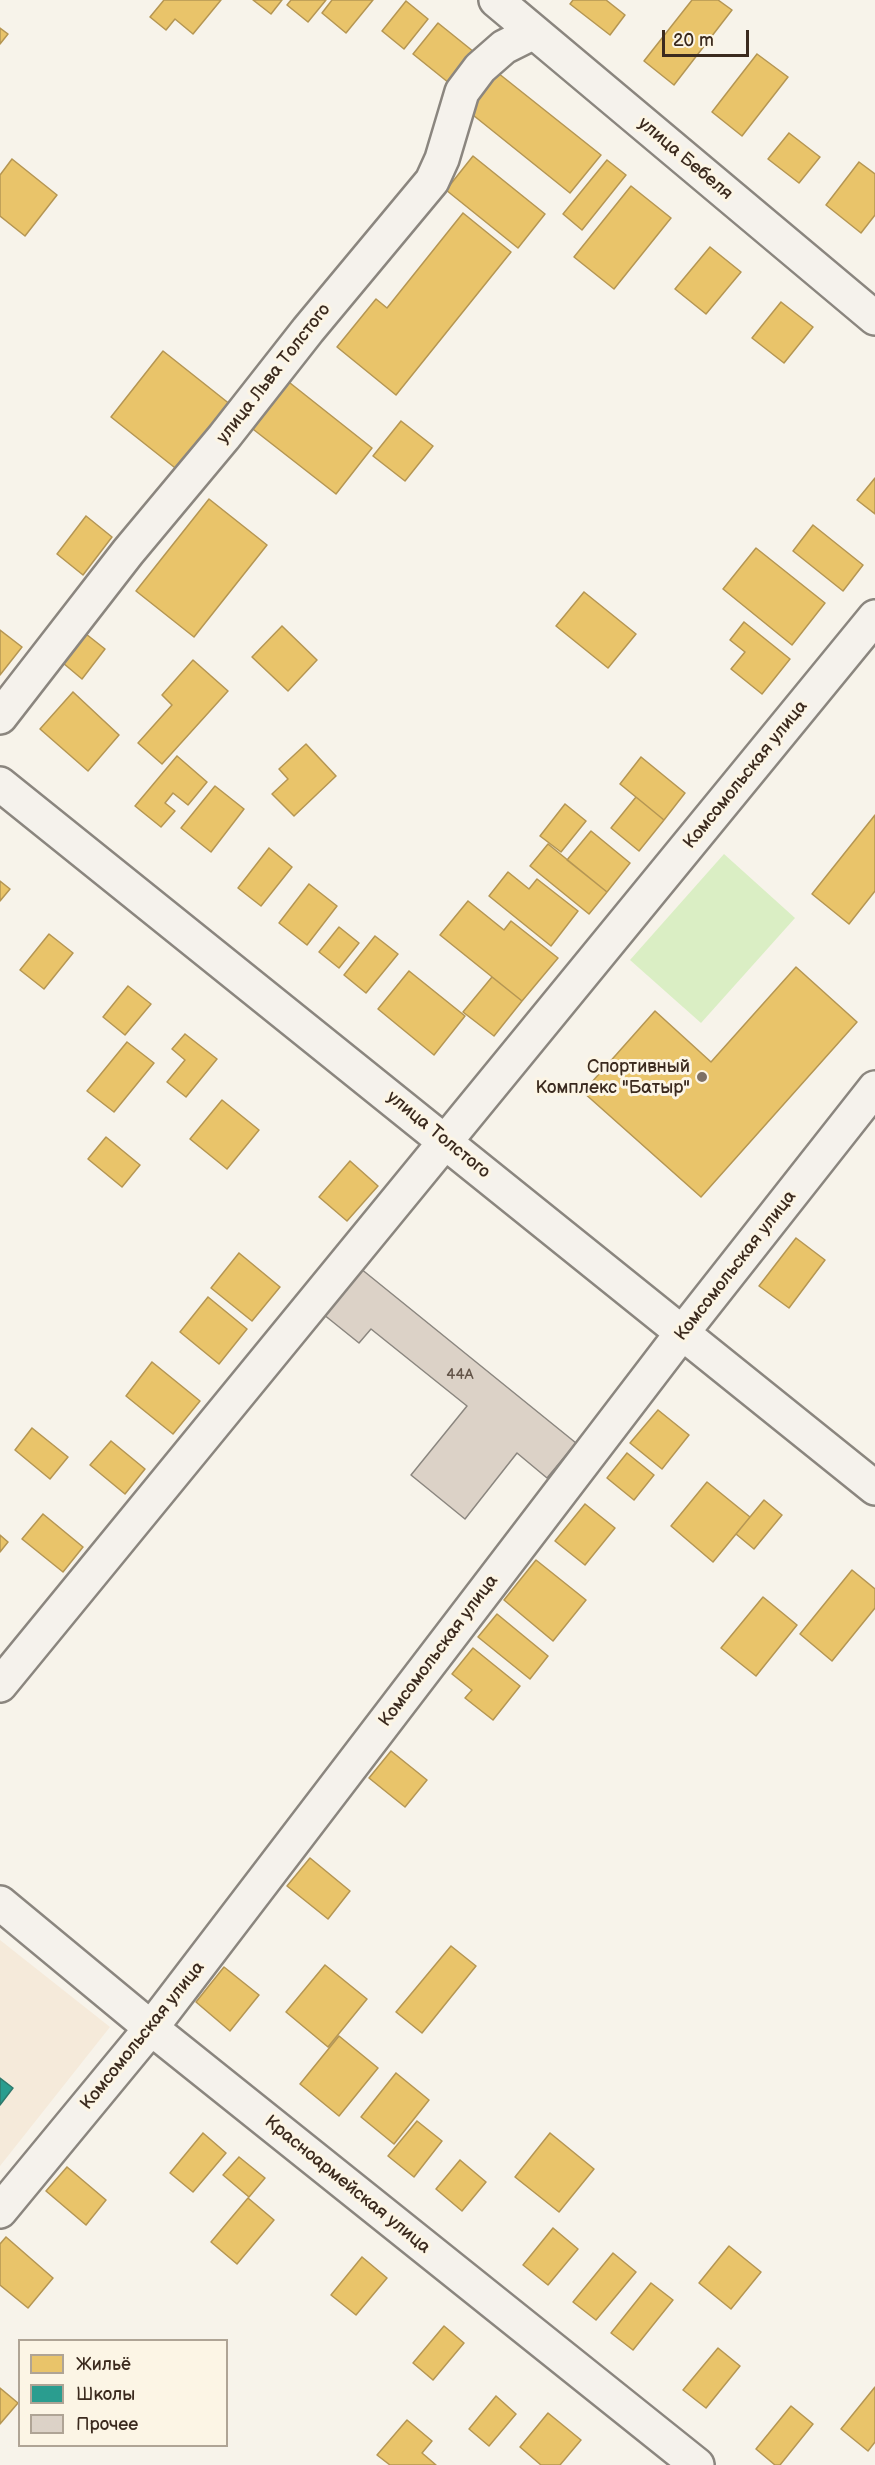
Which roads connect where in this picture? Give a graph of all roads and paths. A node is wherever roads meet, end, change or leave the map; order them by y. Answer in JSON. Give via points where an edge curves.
{"nodes":[{"id":1,"x":496,"y":0,"type":"edge"},
{"id":2,"x":534,"y":32,"type":"junction"},
{"id":3,"x":875,"y":318,"type":"edge"},
{"id":4,"x":875,"y":617,"type":"edge"},
{"id":5,"x":0,"y":717,"type":"edge"},
{"id":6,"x":0,"y":784,"type":"edge"},
{"id":7,"x":875,"y":1088,"type":"edge"},
{"id":8,"x":446,"y":1141,"type":"junction"},
{"id":9,"x":682,"y":1333,"type":"junction"},
{"id":10,"x":875,"y":1488,"type":"edge"},
{"id":11,"x":0,"y":1685,"type":"edge"},
{"id":12,"x":0,"y":1903,"type":"edge"},
{"id":13,"x":152,"y":2028,"type":"junction"},
{"id":14,"x":0,"y":2211,"type":"edge"},
{"id":15,"x":697,"y":2465,"type":"edge"}],
"edges":[{"from":1,"to":2,"type":"street","name":"улица Бебеля"},
{"from":2,"to":3,"type":"street","name":"улица Бебеля"},
{"from":2,"to":5,"type":"street","name":"улица Льва Толстого","via":[[504,47],[480,68],[462,92],[432,181],[128,552]]},
{"from":4,"to":8,"type":"street","name":"Комсомольская улица"},
{"from":6,"to":8,"type":"street","name":"улица Толстого"},
{"from":7,"to":9,"type":"street","name":"Комсомольская улица"},
{"from":8,"to":9,"type":"street","name":"улица Толстого"},
{"from":8,"to":11,"type":"street","name":"Комсомольская улица"},
{"from":9,"to":10,"type":"street","name":"улица Толстого"},
{"from":9,"to":13,"type":"street","name":"Комсомольская улица"},
{"from":12,"to":13,"type":"street","name":"Красноармейская улица"},
{"from":13,"to":14,"type":"street","name":"Комсомольская улица"},
{"from":13,"to":15,"type":"street","name":"Красноармейская улица"}]}
